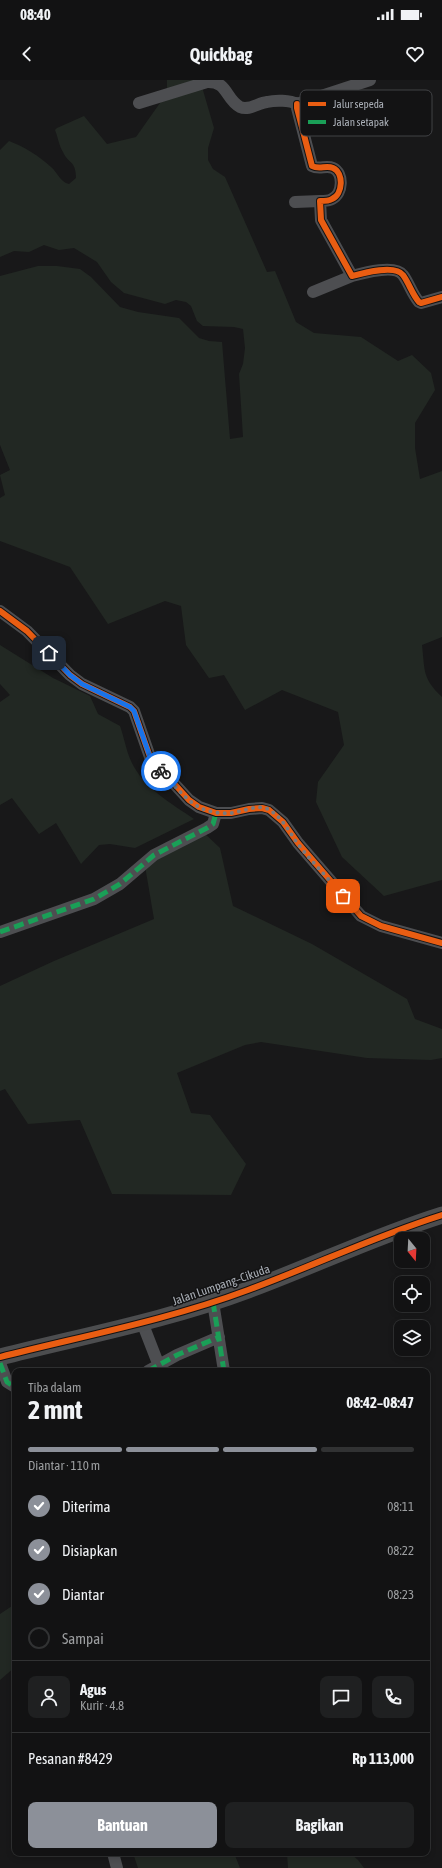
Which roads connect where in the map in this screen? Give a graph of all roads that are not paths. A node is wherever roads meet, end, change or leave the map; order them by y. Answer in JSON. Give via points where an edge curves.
{"nodes":[{"id":1,"x":370,"y":80,"type":"edge"},
{"id":2,"x":340,"y":90,"type":"edge"},
{"id":3,"x":139,"y":103,"type":"dead end"},
{"id":4,"x":300,"y":103,"type":"edge"},
{"id":5,"x":297,"y":104,"type":"junction"},
{"id":6,"x":300,"y":120,"type":"edge"},
{"id":7,"x":304,"y":136,"type":"edge"},
{"id":8,"x":296,"y":202,"type":"dead end"},
{"id":9,"x":320,"y":202,"type":"junction"},
{"id":10,"x":352,"y":276,"type":"junction"},
{"id":11,"x":313,"y":292,"type":"dead end"},
{"id":12,"x":442,"y":297,"type":"edge"},
{"id":13,"x":0,"y":611,"type":"edge"},
{"id":14,"x":216,"y":813,"type":"junction"},
{"id":15,"x":0,"y":932,"type":"edge"},
{"id":16,"x":442,"y":943,"type":"edge"},
{"id":17,"x":442,"y":1215,"type":"edge"},
{"id":18,"x":213,"y":1302,"type":"junction"},
{"id":19,"x":142,"y":1322,"type":"junction"},
{"id":20,"x":219,"y":1338,"type":"junction"},
{"id":21,"x":0,"y":1357,"type":"edge"},
{"id":22,"x":0,"y":1363,"type":"edge"},
{"id":23,"x":156,"y":1368,"type":"edge"},
{"id":24,"x":158,"y":1368,"type":"edge"},
{"id":25,"x":224,"y":1368,"type":"edge"},
{"id":26,"x":12,"y":1385,"type":"edge"},
{"id":27,"x":114,"y":1856,"type":"edge"},
{"id":28,"x":117,"y":1868,"type":"edge"}],
"edges":[{"from":1,"to":2,"type":"street"},
{"from":3,"to":5,"type":"street","via":[[213,82],[223,86],[240,107],[249,108],[267,101]]},
{"from":4,"to":5,"type":"street"},
{"from":5,"to":6,"type":"street"},
{"from":7,"to":9,"type":"street","via":[[312,166],[332,167],[339,175],[341,186],[338,194],[332,199]]},
{"from":8,"to":9,"type":"street"},
{"from":9,"to":10,"type":"street","via":[[321,220]]},
{"from":10,"to":11,"type":"street"},
{"from":10,"to":12,"type":"street","via":[[378,270],[398,271],[419,302]]},
{"from":13,"to":14,"type":"street","via":[[27,631],[82,684],[130,707],[134,711],[155,765],[189,800]]},
{"from":14,"to":15,"type":"street","via":[[213,824],[154,854],[120,884],[94,899]]},
{"from":14,"to":16,"type":"street","via":[[262,808],[269,810],[283,822],[298,844],[361,916],[381,926]]},
{"from":17,"to":18,"type":"street","name":"Jalan Lumpang–Cikuda","via":[[397,1229]]},
{"from":18,"to":19,"type":"street","name":"Jalan Lumpang–Cikuda"},
{"from":18,"to":20,"type":"street"},
{"from":19,"to":21,"type":"street","name":"Jalan Lumpang–Cikuda"},
{"from":19,"to":23,"type":"street"},
{"from":20,"to":24,"type":"street","via":[[178,1355]]},
{"from":20,"to":25,"type":"street"},
{"from":22,"to":26,"type":"street","via":[[7,1382]]},
{"from":27,"to":28,"type":"street"}]}
